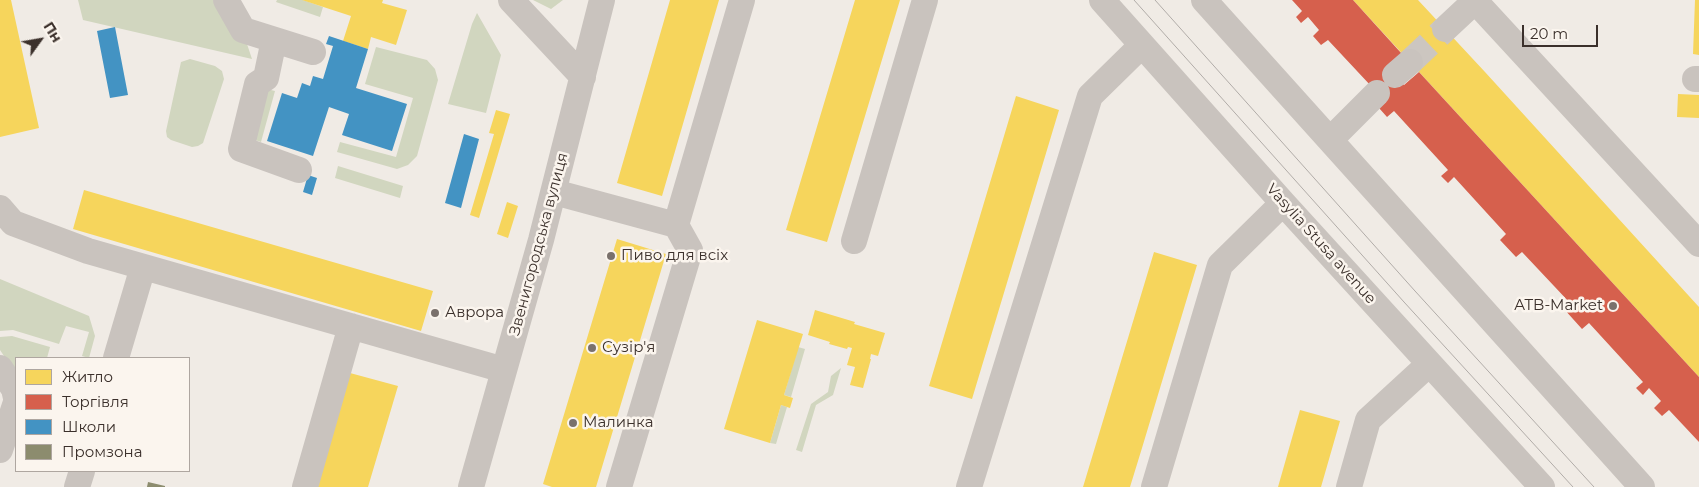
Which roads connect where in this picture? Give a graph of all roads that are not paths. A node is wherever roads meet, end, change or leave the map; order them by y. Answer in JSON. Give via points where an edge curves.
{"nodes":[{"id":1,"x":226,"y":0,"type":"edge"},
{"id":2,"x":510,"y":0,"type":"edge"},
{"id":3,"x":602,"y":0,"type":"edge"},
{"id":4,"x":742,"y":0,"type":"edge"},
{"id":5,"x":925,"y":0,"type":"edge"},
{"id":6,"x":1102,"y":0,"type":"edge"},
{"id":7,"x":1204,"y":0,"type":"edge"},
{"id":8,"x":1474,"y":1,"type":"edge"},
{"id":9,"x":1445,"y":29,"type":"tunnel mouth"},
{"id":10,"x":274,"y":40,"type":"junction"},
{"id":11,"x":1142,"y":45,"type":"junction"},
{"id":12,"x":313,"y":52,"type":"dead end"},
{"id":13,"x":583,"y":77,"type":"junction"},
{"id":14,"x":1394,"y":77,"type":"tunnel mouth"},
{"id":15,"x":1330,"y":140,"type":"junction"},
{"id":16,"x":299,"y":170,"type":"dead end"},
{"id":17,"x":554,"y":192,"type":"junction"},
{"id":18,"x":1284,"y":203,"type":"junction"},
{"id":19,"x":0,"y":208,"type":"edge"},
{"id":20,"x":676,"y":226,"type":"junction"},
{"id":21,"x":854,"y":241,"type":"dead end"},
{"id":22,"x":1699,"y":244,"type":"edge"},
{"id":23,"x":143,"y":267,"type":"junction"},
{"id":24,"x":351,"y":326,"type":"junction"},
{"id":25,"x":116,"y":357,"type":"edge"},
{"id":26,"x":1429,"y":364,"type":"junction"},
{"id":27,"x":0,"y":368,"type":"edge"},
{"id":28,"x":504,"y":370,"type":"junction"},
{"id":29,"x":15,"y":394,"type":"edge"},
{"id":30,"x":15,"y":403,"type":"edge"},
{"id":31,"x":0,"y":450,"type":"edge"},
{"id":32,"x":82,"y":472,"type":"edge"},
{"id":33,"x":77,"y":487,"type":"edge"},
{"id":34,"x":305,"y":487,"type":"edge"},
{"id":35,"x":471,"y":487,"type":"edge"},
{"id":36,"x":619,"y":487,"type":"edge"},
{"id":37,"x":969,"y":487,"type":"edge"},
{"id":38,"x":1154,"y":487,"type":"edge"},
{"id":39,"x":1349,"y":487,"type":"edge"},
{"id":40,"x":1542,"y":487,"type":"edge"},
{"id":41,"x":1642,"y":487,"type":"edge"}],
"edges":[{"from":1,"to":10,"type":"street","via":[[244,30]]},
{"from":2,"to":13,"type":"street"},
{"from":3,"to":13,"type":"street","name":"Звенигородська вулиця"},
{"from":4,"to":20,"type":"street"},
{"from":5,"to":21,"type":"street"},
{"from":6,"to":11,"type":"street","name":"Vasylia Stusa avenue"},
{"from":7,"to":15,"type":"street"},
{"from":8,"to":9,"type":"street"},
{"from":8,"to":22,"type":"street"},
{"from":10,"to":12,"type":"street"},
{"from":10,"to":16,"type":"street","via":[[266,78],[257,84],[241,149]]},
{"from":11,"to":18,"type":"street","name":"Vasylia Stusa avenue"},
{"from":11,"to":37,"type":"street","via":[[1090,96]]},
{"from":13,"to":17,"type":"street","name":"Звенигородська вулиця"},
{"from":14,"to":15,"type":"street"},
{"from":15,"to":41,"type":"street"},
{"from":17,"to":20,"type":"street"},
{"from":17,"to":28,"type":"street","name":"Звенигородська вулиця"},
{"from":18,"to":26,"type":"street","name":"Vasylia Stusa avenue"},
{"from":18,"to":38,"type":"street","via":[[1220,265]]},
{"from":19,"to":23,"type":"street","via":[[13,223]]},
{"from":20,"to":36,"type":"street","via":[[690,250]]},
{"from":23,"to":24,"type":"street"},
{"from":23,"to":25,"type":"street"},
{"from":24,"to":28,"type":"street"},
{"from":24,"to":34,"type":"street"},
{"from":26,"to":39,"type":"street","via":[[1368,420]]},
{"from":26,"to":40,"type":"street","name":"Vasylia Stusa avenue"},
{"from":27,"to":29,"type":"street"},
{"from":28,"to":35,"type":"street","name":"Звенигородська вулиця"},
{"from":30,"to":31,"type":"street"},
{"from":32,"to":33,"type":"street"}]}
